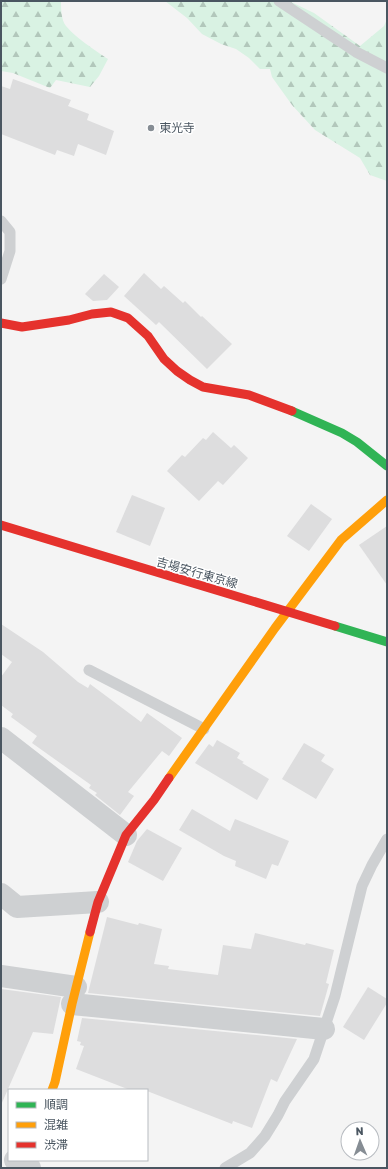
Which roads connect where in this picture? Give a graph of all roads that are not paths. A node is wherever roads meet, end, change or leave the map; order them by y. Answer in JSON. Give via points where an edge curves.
{"nodes":[{"id":1,"x":279,"y":1,"type":"edge"},
{"id":2,"x":387,"y":68,"type":"edge"},
{"id":3,"x":1,"y":221,"type":"edge"},
{"id":4,"x":1,"y":279,"type":"edge"},
{"id":5,"x":1,"y":323,"type":"edge"},
{"id":6,"x":387,"y":466,"type":"edge"},
{"id":7,"x":387,"y":500,"type":"edge"},
{"id":8,"x":1,"y":524,"type":"edge"},
{"id":9,"x":286,"y":611,"type":"junction"},
{"id":10,"x":387,"y":642,"type":"edge"},
{"id":11,"x":89,"y":670,"type":"dead end"},
{"id":12,"x":204,"y":729,"type":"junction"},
{"id":13,"x":1,"y":738,"type":"edge"},
{"id":14,"x":126,"y":835,"type":"junction"},
{"id":15,"x":387,"y":839,"type":"edge"},
{"id":16,"x":1,"y":894,"type":"edge"},
{"id":17,"x":98,"y":902,"type":"junction"},
{"id":18,"x":1,"y":976,"type":"edge"},
{"id":19,"x":74,"y":995,"type":"junction"},
{"id":20,"x":324,"y":1028,"type":"junction"},
{"id":21,"x":52,"y":1089,"type":"edge"},
{"id":22,"x":225,"y":1168,"type":"edge"}],
"edges":[{"from":1,"to":2,"type":"lane","via":[[356,52]]},
{"from":3,"to":4,"type":"lane","via":[[10,232],[10,251]]},
{"from":5,"to":6,"type":"street","via":[[22,327],[111,312],[128,318],[148,336],[164,360],[190,380],[203,387],[249,395],[278,405],[342,433]]},
{"from":7,"to":9,"type":"street","via":[[341,540]]},
{"from":8,"to":9,"type":"street","name":"吉場安行東京線","via":[[144,570]]},
{"from":9,"to":10,"type":"street","name":"吉場安行東京線"},
{"from":9,"to":12,"type":"street"},
{"from":11,"to":12,"type":"lane"},
{"from":12,"to":14,"type":"street"},
{"from":13,"to":14,"type":"street"},
{"from":14,"to":17,"type":"street"},
{"from":15,"to":20,"type":"lane","via":[[362,886],[335,996]]},
{"from":16,"to":17,"type":"street","via":[[17,907]]},
{"from":17,"to":19,"type":"street"},
{"from":18,"to":19,"type":"street"},
{"from":19,"to":20,"type":"street"},
{"from":19,"to":21,"type":"street"},
{"from":20,"to":22,"type":"lane","via":[[314,1060],[285,1101],[265,1136],[250,1153]]}]}
